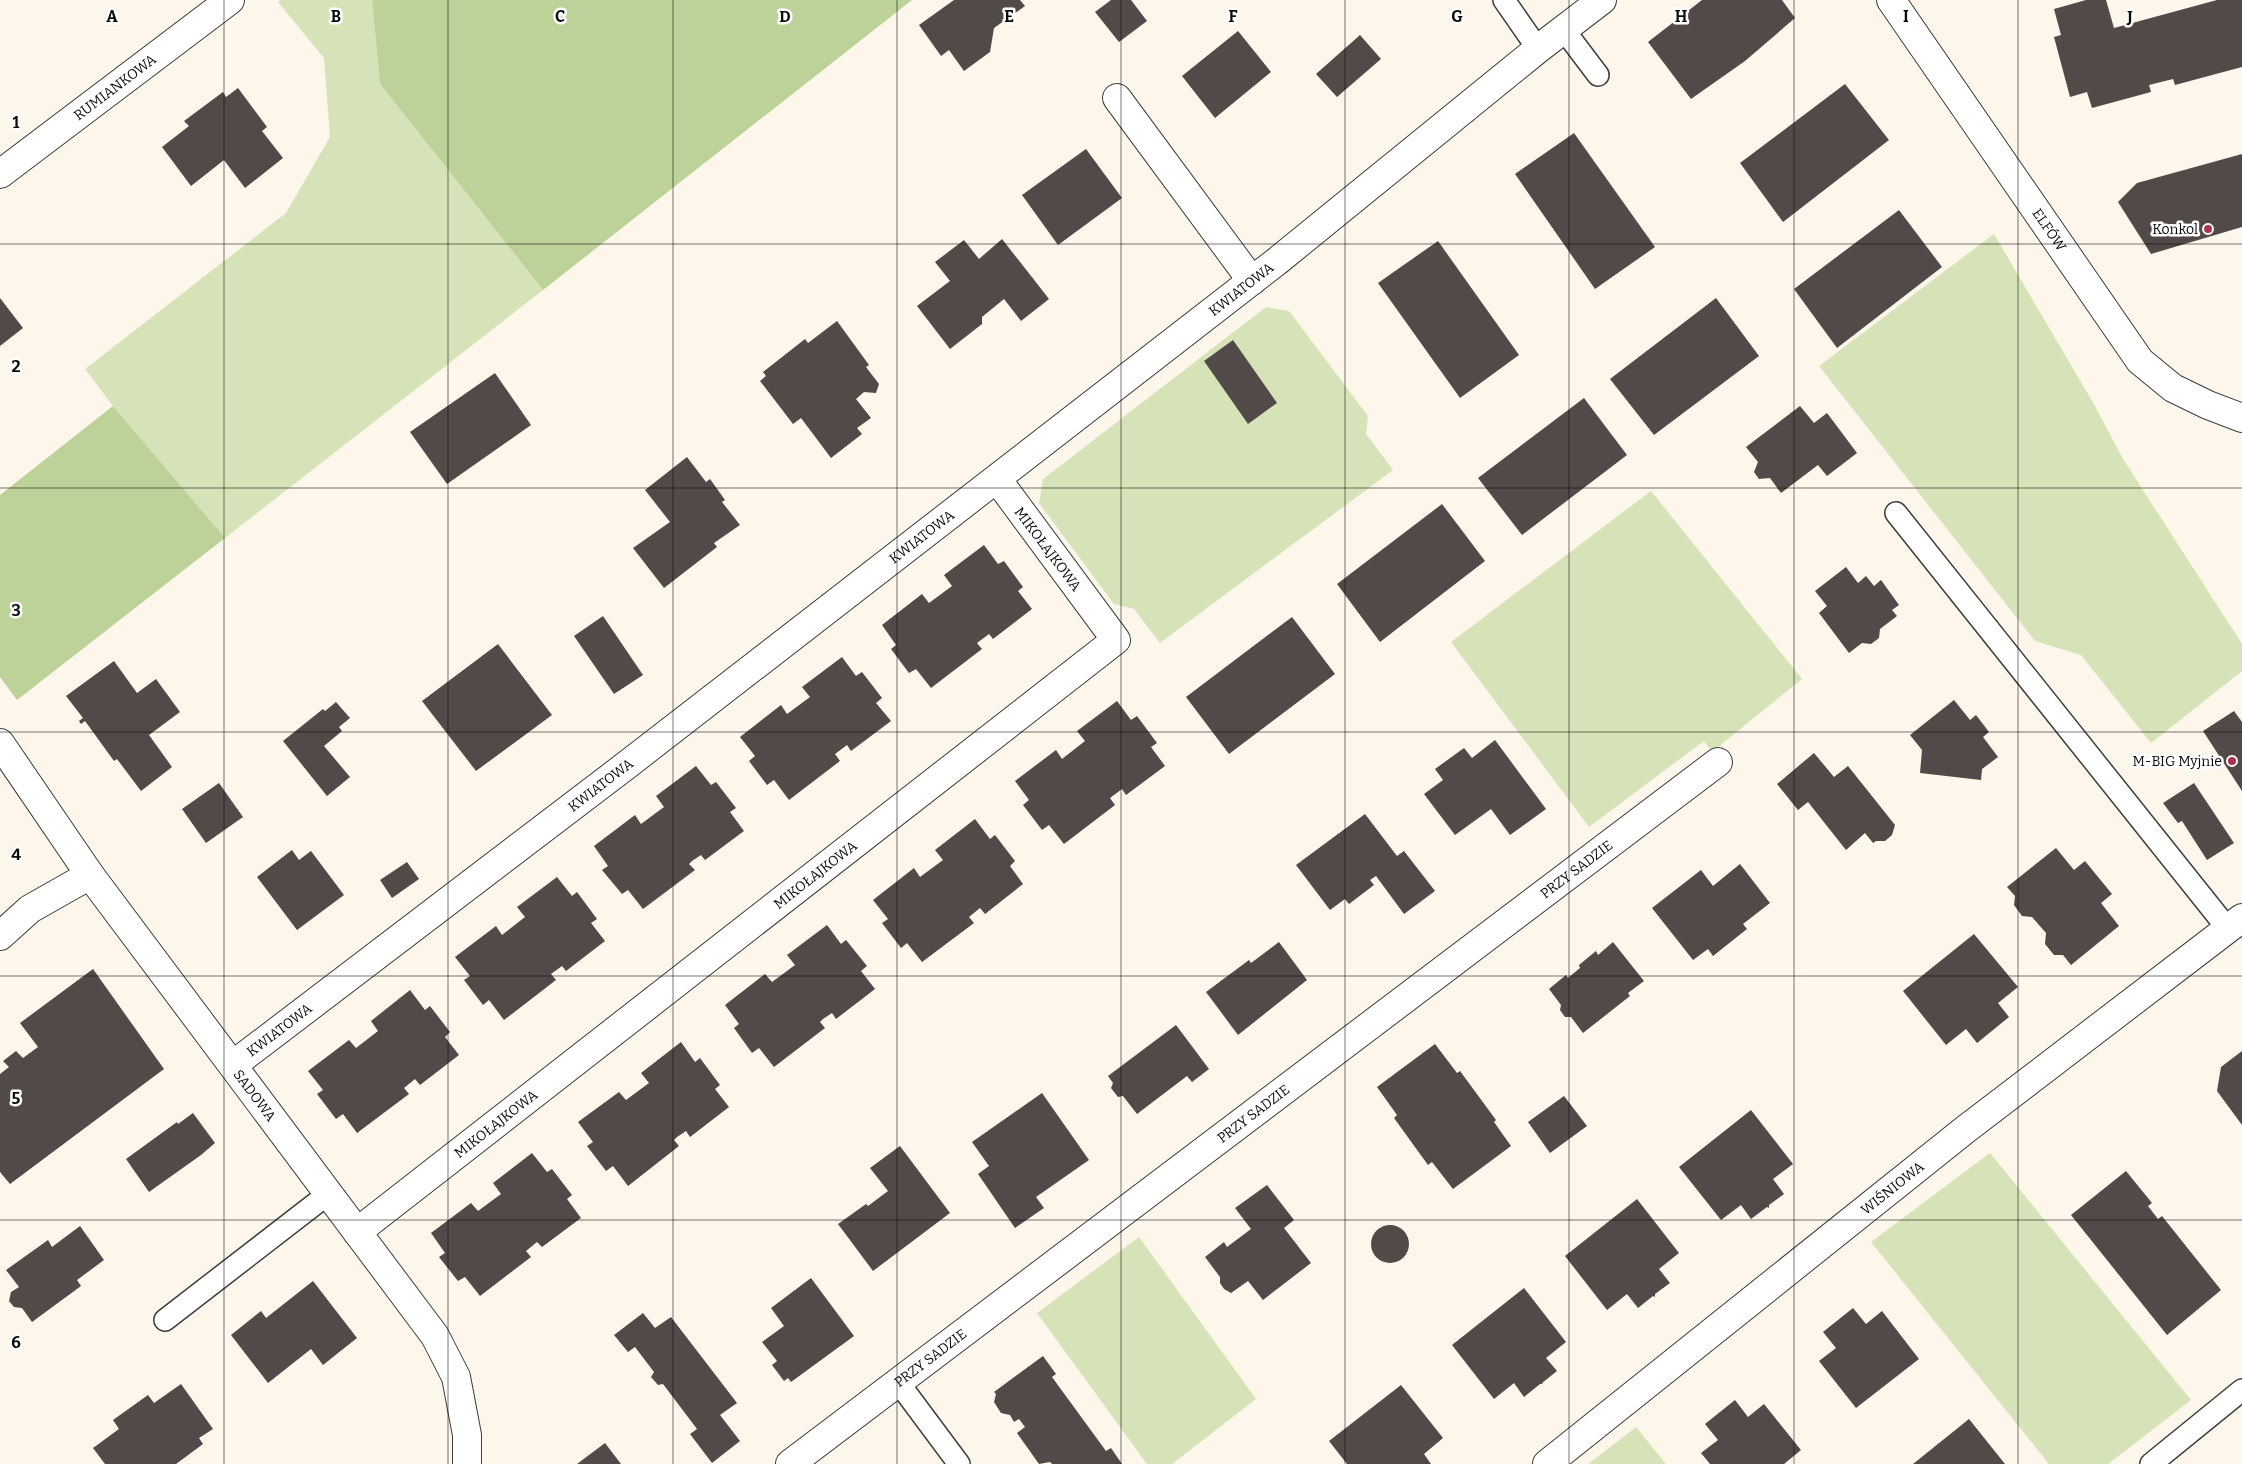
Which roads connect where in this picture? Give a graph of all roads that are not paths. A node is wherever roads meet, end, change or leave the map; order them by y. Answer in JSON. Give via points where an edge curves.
{"nodes":[{"id":1,"x":230,"y":0,"type":"edge"},
{"id":2,"x":1504,"y":0,"type":"edge"},
{"id":3,"x":1602,"y":0,"type":"edge"},
{"id":4,"x":1891,"y":0,"type":"edge"},
{"id":5,"x":1564,"y":30,"type":"junction"},
{"id":6,"x":1538,"y":49,"type":"junction"},
{"id":7,"x":1598,"y":75,"type":"dead end"},
{"id":8,"x":1117,"y":98,"type":"dead end"},
{"id":9,"x":0,"y":174,"type":"edge"},
{"id":10,"x":1252,"y":281,"type":"junction"},
{"id":11,"x":2242,"y":418,"type":"edge"},
{"id":12,"x":996,"y":479,"type":"junction"},
{"id":13,"x":1896,"y":513,"type":"dead end"},
{"id":14,"x":0,"y":743,"type":"edge"},
{"id":15,"x":1718,"y":762,"type":"dead end"},
{"id":16,"x":90,"y":875,"type":"junction"},
{"id":17,"x":2235,"y":924,"type":"edge"},
{"id":18,"x":0,"y":936,"type":"edge"},
{"id":19,"x":233,"y":1065,"type":"junction"},
{"id":20,"x":328,"y":1194,"type":"junction"},
{"id":21,"x":357,"y":1232,"type":"junction"},
{"id":22,"x":165,"y":1320,"type":"dead end"},
{"id":23,"x":898,"y":1382,"type":"junction"},
{"id":24,"x":2242,"y":1390,"type":"edge"},
{"id":25,"x":467,"y":1464,"type":"edge"},
{"id":26,"x":790,"y":1464,"type":"edge"},
{"id":27,"x":959,"y":1464,"type":"edge"},
{"id":28,"x":1547,"y":1464,"type":"edge"},
{"id":29,"x":2152,"y":1464,"type":"edge"}],
"edges":[{"from":1,"to":9,"type":"street","name":"RUMIANKOWA"},
{"from":2,"to":6,"type":"lane"},
{"from":3,"to":5,"type":"street","name":"KWIATOWA"},
{"from":4,"to":11,"type":"street","name":"ELFÓW","via":[[2140,361],[2173,388]]},
{"from":5,"to":6,"type":"street","name":"KWIATOWA"},
{"from":5,"to":7,"type":"lane"},
{"from":6,"to":10,"type":"street","name":"KWIATOWA"},
{"from":8,"to":10,"type":"street"},
{"from":10,"to":12,"type":"street","name":"KWIATOWA"},
{"from":12,"to":19,"type":"street","name":"KWIATOWA"},
{"from":12,"to":21,"type":"street","name":"MIKOŁAJKOWA","via":[[1116,640]]},
{"from":13,"to":17,"type":"lane"},
{"from":14,"to":16,"type":"street","name":"SADOWA"},
{"from":15,"to":23,"type":"street","name":"PRZY SADZIE"},
{"from":16,"to":18,"type":"street","via":[[30,909]]},
{"from":16,"to":19,"type":"street","name":"SADOWA"},
{"from":17,"to":28,"type":"street","name":"WIŚNIOWA","via":[[1966,1129]]},
{"from":19,"to":20,"type":"street","name":"SADOWA"},
{"from":20,"to":21,"type":"street","name":"SADOWA"},
{"from":20,"to":22,"type":"lane"},
{"from":21,"to":25,"type":"street","name":"SADOWA","via":[[435,1336],[456,1377],[467,1435]]},
{"from":23,"to":26,"type":"street","name":"PRZY SADZIE"},
{"from":23,"to":27,"type":"lane"},
{"from":24,"to":29,"type":"lane"}]}
